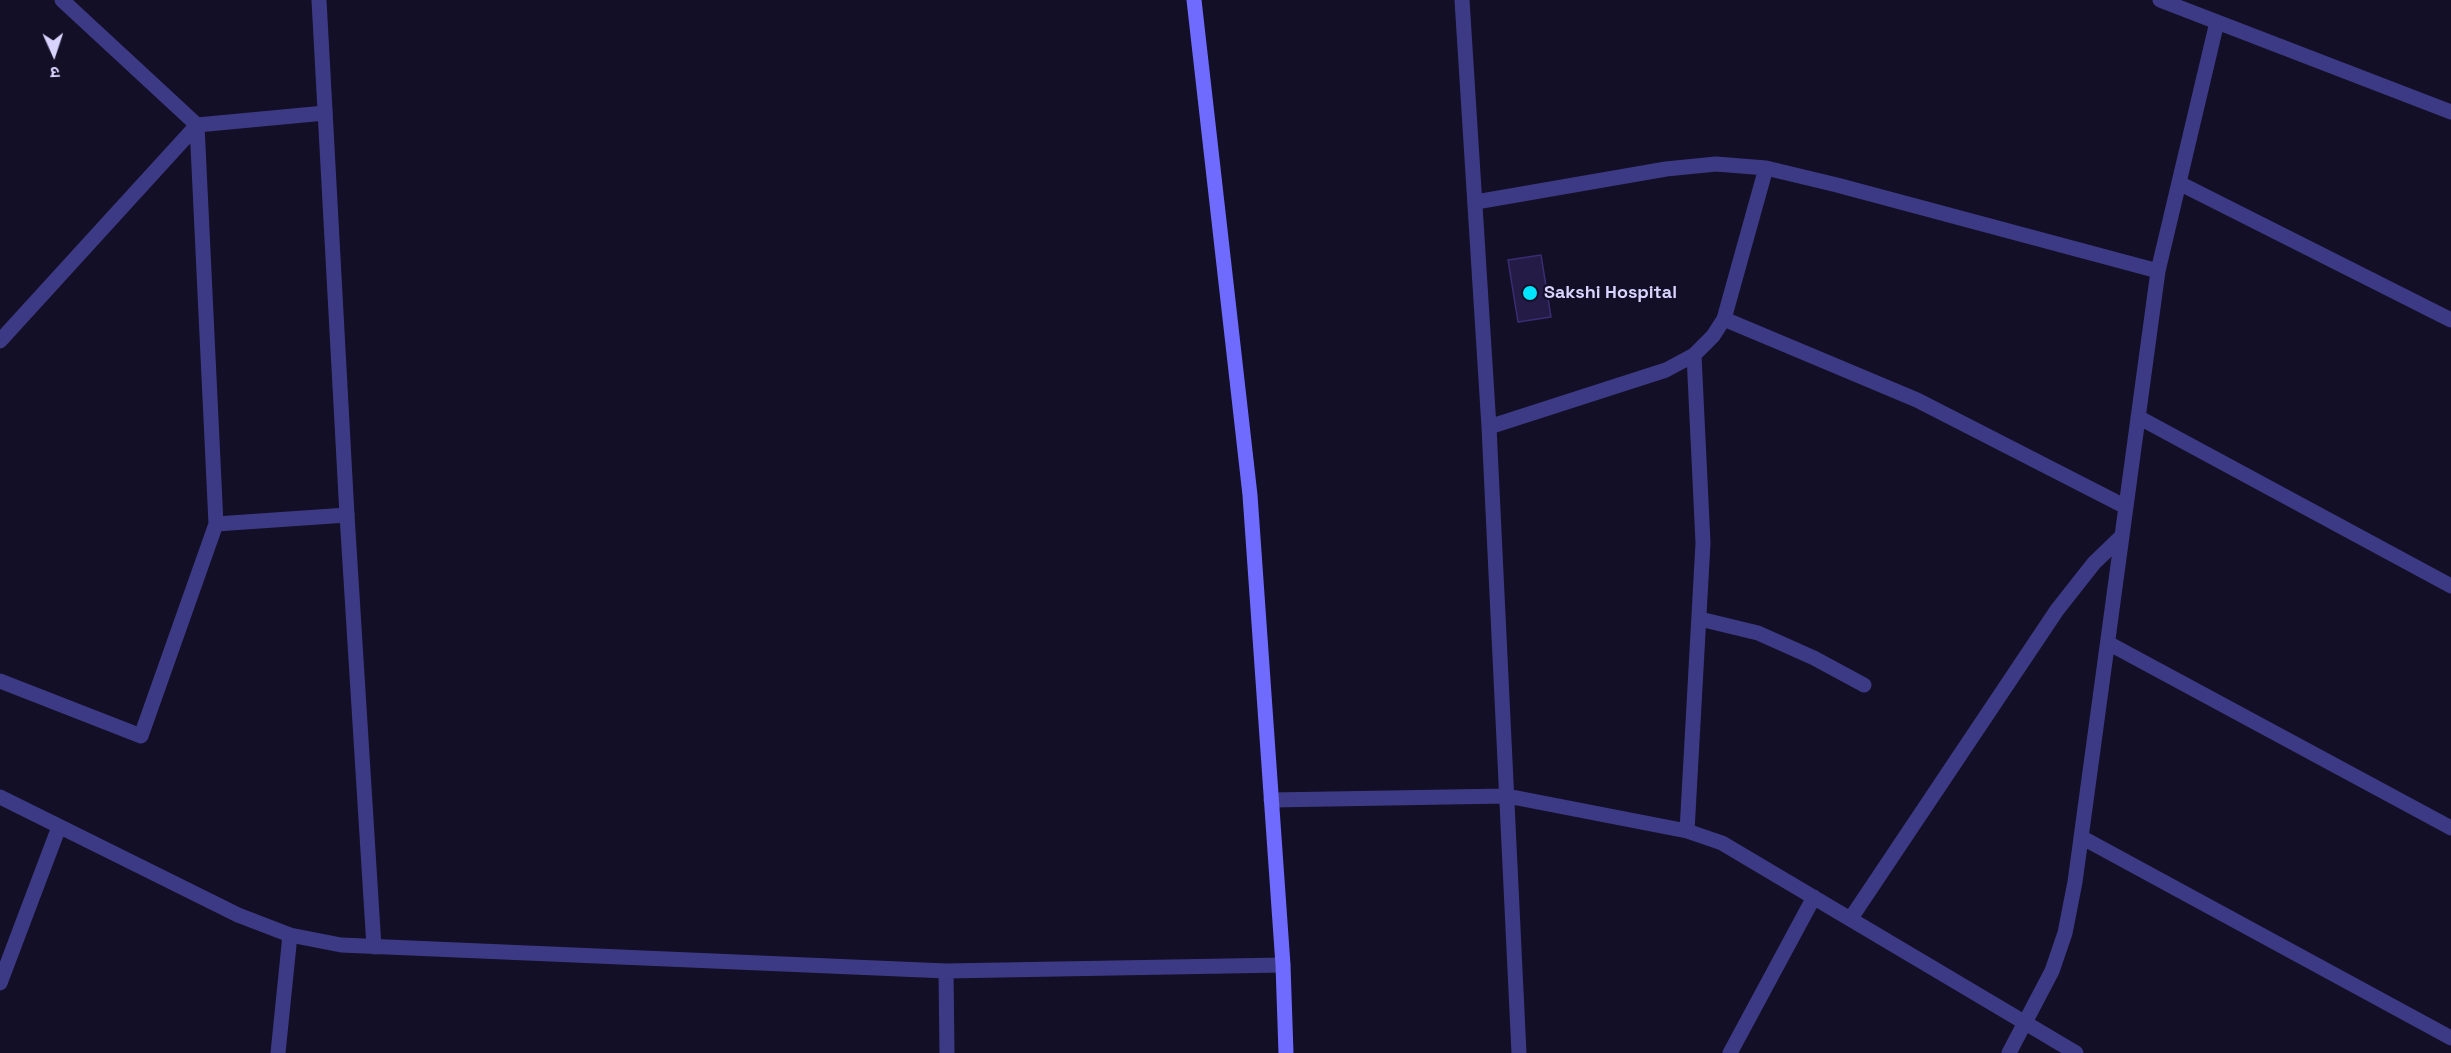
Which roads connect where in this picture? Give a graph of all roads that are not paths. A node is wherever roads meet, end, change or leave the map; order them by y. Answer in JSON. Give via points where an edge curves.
{"nodes":[{"id":1,"x":62,"y":0,"type":"edge"},
{"id":2,"x":319,"y":0,"type":"edge"},
{"id":3,"x":1194,"y":0,"type":"edge"},
{"id":4,"x":1462,"y":0,"type":"edge"},
{"id":5,"x":2160,"y":0,"type":"edge"},
{"id":6,"x":2217,"y":22,"type":"junction"},
{"id":7,"x":2451,"y":112,"type":"edge"},
{"id":8,"x":325,"y":113,"type":"junction"},
{"id":9,"x":197,"y":125,"type":"junction"},
{"id":10,"x":1766,"y":168,"type":"junction"},
{"id":11,"x":2179,"y":183,"type":"junction"},
{"id":12,"x":1476,"y":202,"type":"junction"},
{"id":13,"x":2158,"y":271,"type":"junction"},
{"id":14,"x":1724,"y":319,"type":"junction"},
{"id":15,"x":2451,"y":320,"type":"edge"},
{"id":16,"x":0,"y":341,"type":"edge"},
{"id":17,"x":1694,"y":356,"type":"junction"},
{"id":18,"x":2138,"y":417,"type":"junction"},
{"id":19,"x":1489,"y":427,"type":"junction"},
{"id":20,"x":2126,"y":507,"type":"junction"},
{"id":21,"x":347,"y":514,"type":"junction"},
{"id":22,"x":216,"y":524,"type":"junction"},
{"id":23,"x":2122,"y":536,"type":"junction"},
{"id":24,"x":2451,"y":586,"type":"edge"},
{"id":25,"x":1700,"y":619,"type":"junction"},
{"id":26,"x":2108,"y":644,"type":"junction"},
{"id":27,"x":0,"y":681,"type":"edge"},
{"id":28,"x":1864,"y":685,"type":"dead end"},
{"id":29,"x":1507,"y":796,"type":"junction"},
{"id":30,"x":0,"y":797,"type":"edge"},
{"id":31,"x":1271,"y":800,"type":"junction"},
{"id":32,"x":59,"y":827,"type":"junction"},
{"id":33,"x":2451,"y":828,"type":"edge"},
{"id":34,"x":1687,"y":831,"type":"junction"},
{"id":35,"x":2081,"y":837,"type":"junction"},
{"id":36,"x":1815,"y":897,"type":"junction"},
{"id":37,"x":1851,"y":918,"type":"junction"},
{"id":38,"x":290,"y":935,"type":"junction"},
{"id":39,"x":374,"y":947,"type":"junction"},
{"id":40,"x":1283,"y":965,"type":"junction"},
{"id":41,"x":946,"y":971,"type":"junction"},
{"id":42,"x":0,"y":982,"type":"edge"},
{"id":43,"x":2024,"y":1025,"type":"junction"},
{"id":44,"x":2451,"y":1038,"type":"edge"},
{"id":45,"x":279,"y":1053,"type":"edge"},
{"id":46,"x":947,"y":1053,"type":"edge"},
{"id":47,"x":1286,"y":1053,"type":"edge"},
{"id":48,"x":1520,"y":1053,"type":"edge"},
{"id":49,"x":1730,"y":1053,"type":"edge"},
{"id":50,"x":2008,"y":1053,"type":"edge"},
{"id":51,"x":2076,"y":1053,"type":"edge"}],
"edges":[{"from":1,"to":9,"type":"street"},
{"from":2,"to":8,"type":"street"},
{"from":3,"to":31,"type":"street","via":[[1250,495]]},
{"from":4,"to":12,"type":"street"},
{"from":5,"to":6,"type":"street"},
{"from":6,"to":7,"type":"street"},
{"from":6,"to":11,"type":"street"},
{"from":8,"to":9,"type":"street"},
{"from":8,"to":21,"type":"street"},
{"from":9,"to":16,"type":"street"},
{"from":9,"to":22,"type":"street"},
{"from":10,"to":12,"type":"street","via":[[1716,164],[1666,169]]},
{"from":10,"to":13,"type":"street"},
{"from":10,"to":14,"type":"street"},
{"from":11,"to":13,"type":"street"},
{"from":11,"to":15,"type":"street"},
{"from":12,"to":19,"type":"street"},
{"from":13,"to":18,"type":"street"},
{"from":14,"to":17,"type":"street"},
{"from":14,"to":20,"type":"street","via":[[1917,400]]},
{"from":17,"to":19,"type":"street","via":[[1665,370]]},
{"from":17,"to":25,"type":"street","via":[[1703,543]]},
{"from":18,"to":20,"type":"street"},
{"from":18,"to":24,"type":"street"},
{"from":19,"to":29,"type":"street"},
{"from":20,"to":23,"type":"street"},
{"from":21,"to":22,"type":"street"},
{"from":21,"to":39,"type":"street"},
{"from":22,"to":27,"type":"street","via":[[141,736]]},
{"from":23,"to":26,"type":"street"},
{"from":23,"to":37,"type":"street","via":[[2094,563],[2057,610]]},
{"from":25,"to":28,"type":"street","via":[[1758,633]]},
{"from":25,"to":34,"type":"street"},
{"from":26,"to":33,"type":"street"},
{"from":26,"to":35,"type":"street"},
{"from":29,"to":31,"type":"street"},
{"from":29,"to":34,"type":"street"},
{"from":29,"to":48,"type":"street"},
{"from":30,"to":32,"type":"street"},
{"from":31,"to":40,"type":"street"},
{"from":32,"to":38,"type":"street","via":[[238,915]]},
{"from":32,"to":42,"type":"street"},
{"from":34,"to":36,"type":"street","via":[[1722,843]]},
{"from":35,"to":43,"type":"street","via":[[2065,933],[2052,971]]},
{"from":35,"to":44,"type":"street"},
{"from":36,"to":37,"type":"street"},
{"from":36,"to":49,"type":"street"},
{"from":37,"to":43,"type":"street"},
{"from":38,"to":39,"type":"street"},
{"from":38,"to":45,"type":"street"},
{"from":39,"to":41,"type":"street"},
{"from":40,"to":41,"type":"street"},
{"from":40,"to":47,"type":"street"},
{"from":41,"to":46,"type":"street"},
{"from":43,"to":50,"type":"street"},
{"from":43,"to":51,"type":"street"}]}
